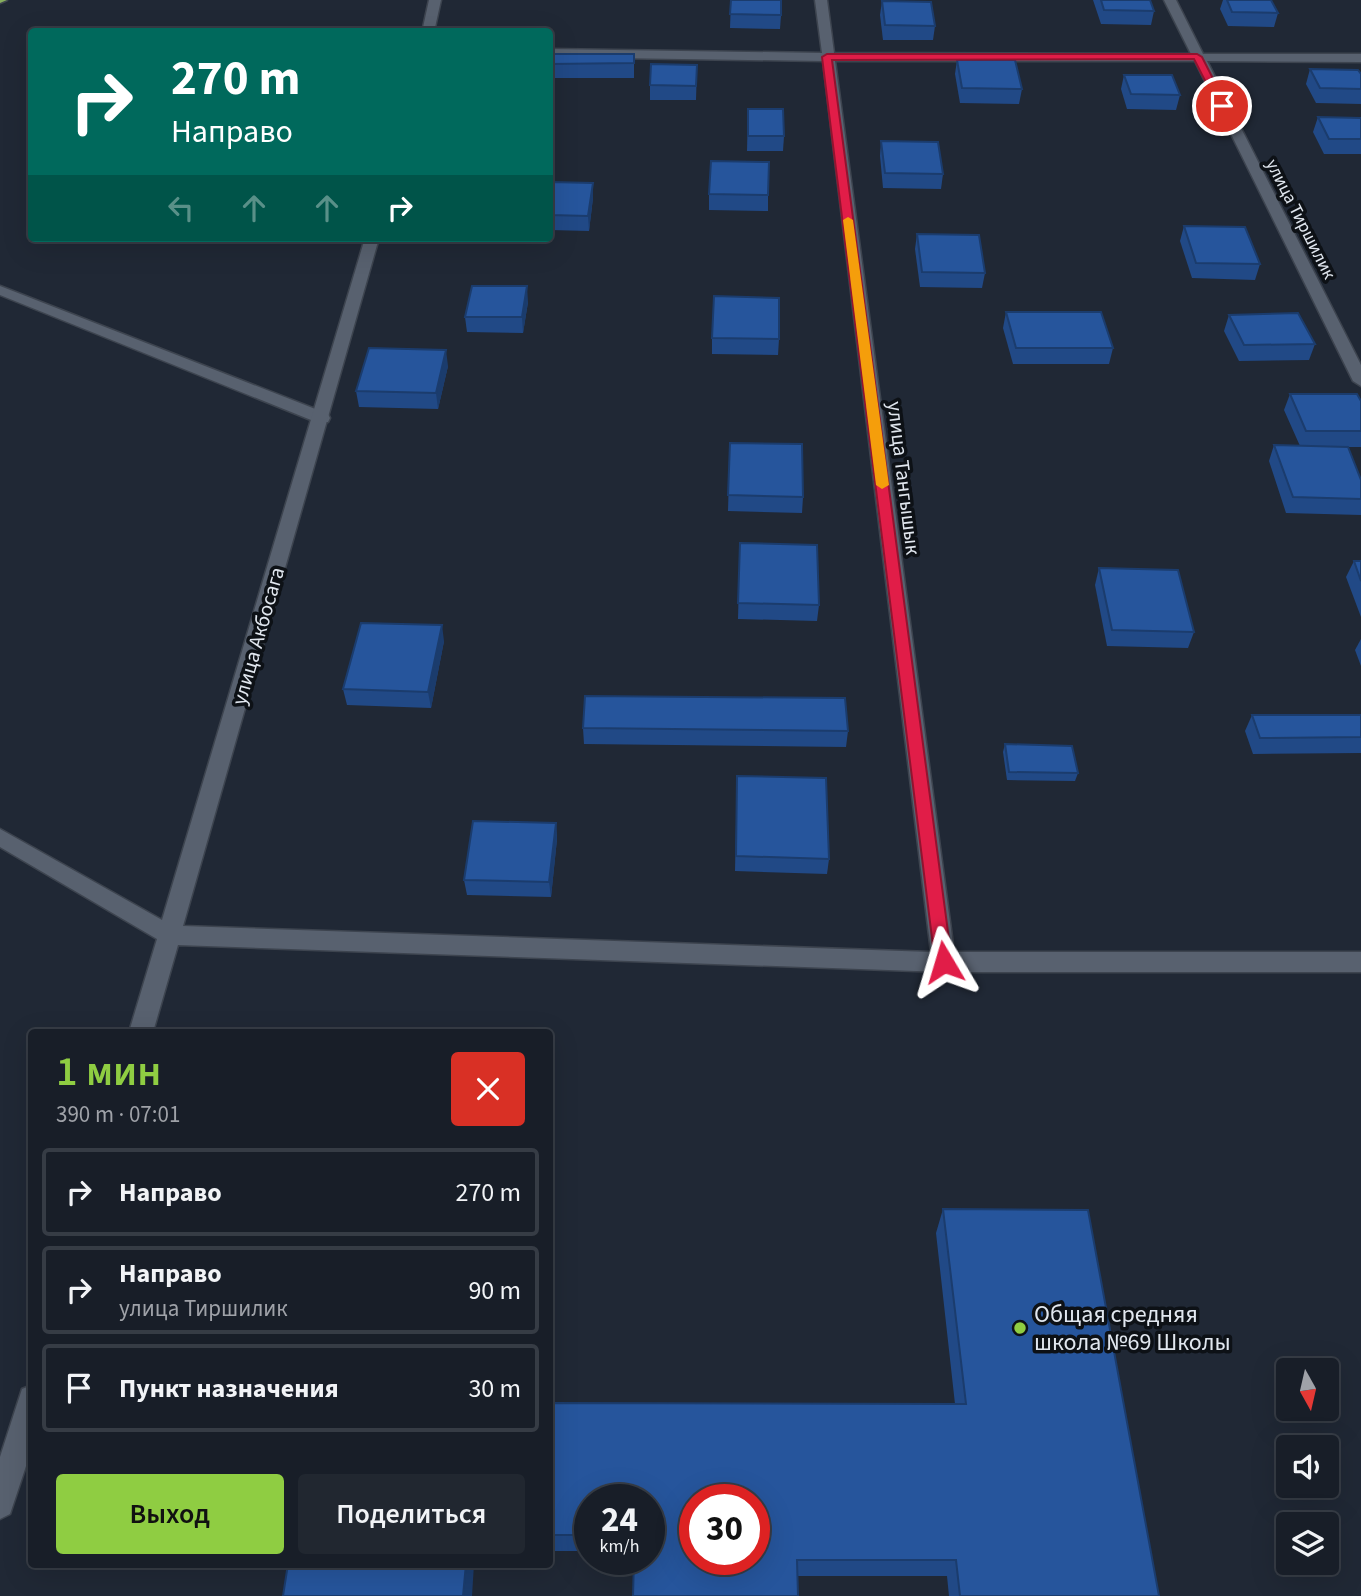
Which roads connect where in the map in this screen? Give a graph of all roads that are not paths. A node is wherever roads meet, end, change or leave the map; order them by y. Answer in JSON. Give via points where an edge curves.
{"nodes":[{"id":1,"x":435,"y":0,"type":"edge"},
{"id":2,"x":821,"y":0,"type":"edge"},
{"id":3,"x":1170,"y":0,"type":"edge"},
{"id":4,"x":429,"y":28,"type":"edge"},
{"id":5,"x":553,"y":53,"type":"edge"},
{"id":6,"x":827,"y":57,"type":"junction"},
{"id":7,"x":1197,"y":57,"type":"junction"},
{"id":8,"x":1361,"y":58,"type":"edge"},
{"id":9,"x":371,"y":242,"type":"edge"},
{"id":10,"x":0,"y":290,"type":"edge"},
{"id":11,"x":1361,"y":381,"type":"edge"},
{"id":12,"x":322,"y":418,"type":"junction"},
{"id":13,"x":0,"y":837,"type":"edge"},
{"id":14,"x":170,"y":935,"type":"junction"},
{"id":15,"x":944,"y":962,"type":"junction"},
{"id":16,"x":1361,"y":962,"type":"edge"},
{"id":17,"x":142,"y":1029,"type":"edge"},
{"id":18,"x":28,"y":1412,"type":"edge"},
{"id":19,"x":1,"y":1496,"type":"edge"}],
"edges":[{"from":1,"to":4,"type":"street"},
{"from":2,"to":6,"type":"street","name":"улица Тангышык"},
{"from":3,"to":7,"type":"street","name":"улица Тиршилик"},
{"from":5,"to":6,"type":"street"},
{"from":6,"to":7,"type":"street"},
{"from":6,"to":15,"type":"street","name":"улица Тангышык"},
{"from":7,"to":8,"type":"street"},
{"from":7,"to":11,"type":"street","name":"улица Тиршилик"},
{"from":9,"to":12,"type":"street","name":"улица Акбосага"},
{"from":10,"to":12,"type":"street"},
{"from":12,"to":14,"type":"street","name":"улица Акбосага"},
{"from":13,"to":14,"type":"street"},
{"from":14,"to":15,"type":"street"},
{"from":14,"to":17,"type":"street","name":"улица Акбосага"},
{"from":15,"to":16,"type":"street"},
{"from":18,"to":19,"type":"street"}]}
